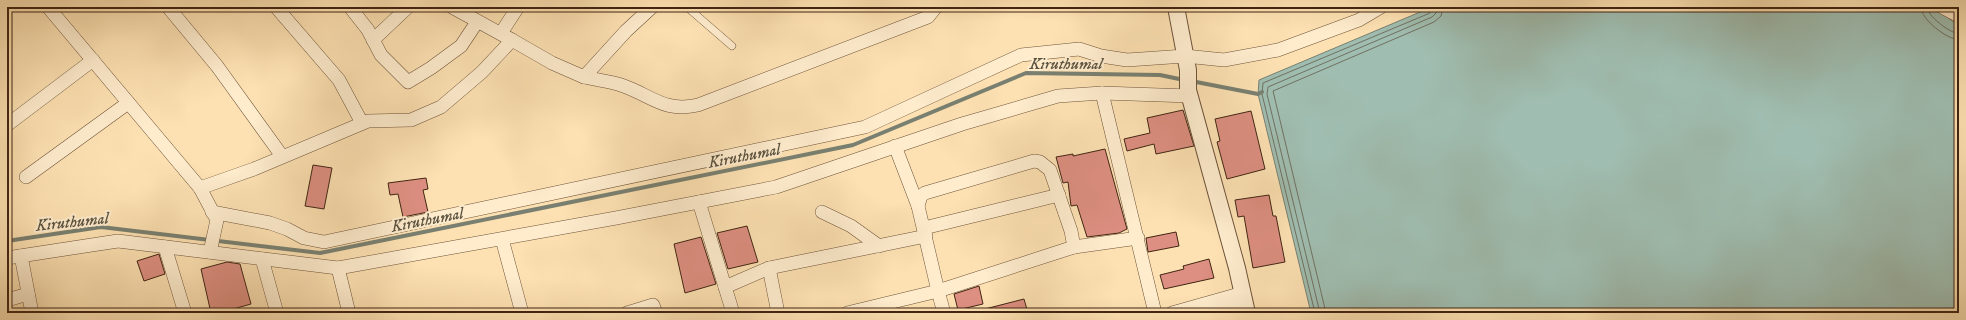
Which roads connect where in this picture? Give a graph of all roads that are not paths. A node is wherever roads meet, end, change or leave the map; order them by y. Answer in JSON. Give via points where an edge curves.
{"nodes":[{"id":1,"x":48,"y":7,"type":"edge"},
{"id":2,"x":168,"y":7,"type":"edge"},
{"id":3,"x":276,"y":7,"type":"edge"},
{"id":4,"x":350,"y":7,"type":"edge"},
{"id":5,"x":408,"y":7,"type":"edge"},
{"id":6,"x":452,"y":7,"type":"edge"},
{"id":7,"x":518,"y":7,"type":"edge"},
{"id":8,"x":652,"y":7,"type":"edge"},
{"id":9,"x":687,"y":7,"type":"edge"},
{"id":10,"x":936,"y":7,"type":"edge"},
{"id":11,"x":1176,"y":7,"type":"edge"},
{"id":12,"x":1381,"y":7,"type":"edge"},
{"id":13,"x":1943,"y":7,"type":"edge"},
{"id":14,"x":1959,"y":16,"type":"edge"},
{"id":15,"x":477,"y":22,"type":"junction"},
{"id":16,"x":506,"y":37,"type":"junction"},
{"id":17,"x":373,"y":40,"type":"junction"},
{"id":18,"x":732,"y":46,"type":"dead end"},
{"id":19,"x":93,"y":60,"type":"junction"},
{"id":20,"x":1186,"y":63,"type":"junction"},
{"id":21,"x":584,"y":77,"type":"junction"},
{"id":22,"x":1102,"y":93,"type":"junction"},
{"id":23,"x":1189,"y":93,"type":"junction"},
{"id":24,"x":128,"y":103,"type":"junction"},
{"id":25,"x":362,"y":123,"type":"junction"},
{"id":26,"x":7,"y":125,"type":"edge"},
{"id":27,"x":895,"y":146,"type":"junction"},
{"id":28,"x":282,"y":156,"type":"junction"},
{"id":29,"x":26,"y":177,"type":"dead end"},
{"id":30,"x":200,"y":188,"type":"junction"},
{"id":31,"x":1059,"y":195,"type":"junction"},
{"id":32,"x":699,"y":202,"type":"junction"},
{"id":33,"x":918,"y":206,"type":"junction"},
{"id":34,"x":822,"y":212,"type":"dead end"},
{"id":35,"x":214,"y":216,"type":"junction"},
{"id":36,"x":925,"y":232,"type":"junction"},
{"id":37,"x":1138,"y":238,"type":"junction"},
{"id":38,"x":502,"y":239,"type":"junction"},
{"id":39,"x":879,"y":246,"type":"junction"},
{"id":40,"x":165,"y":247,"type":"junction"},
{"id":41,"x":1074,"y":247,"type":"junction"},
{"id":42,"x":211,"y":249,"type":"junction"},
{"id":43,"x":21,"y":256,"type":"junction"},
{"id":44,"x":7,"y":258,"type":"edge"},
{"id":45,"x":262,"y":259,"type":"junction"},
{"id":46,"x":338,"y":268,"type":"junction"},
{"id":47,"x":769,"y":268,"type":"junction"},
{"id":48,"x":725,"y":287,"type":"junction"},
{"id":49,"x":938,"y":291,"type":"junction"},
{"id":50,"x":28,"y":294,"type":"junction"},
{"id":51,"x":7,"y":300,"type":"edge"},
{"id":52,"x":1245,"y":303,"type":"edge"},
{"id":53,"x":32,"y":313,"type":"edge"},
{"id":54,"x":185,"y":313,"type":"edge"},
{"id":55,"x":278,"y":313,"type":"edge"},
{"id":56,"x":349,"y":313,"type":"edge"},
{"id":57,"x":522,"y":313,"type":"edge"},
{"id":58,"x":627,"y":313,"type":"edge"},
{"id":59,"x":656,"y":313,"type":"edge"},
{"id":60,"x":733,"y":313,"type":"edge"},
{"id":61,"x":778,"y":313,"type":"edge"},
{"id":62,"x":847,"y":313,"type":"edge"},
{"id":63,"x":944,"y":313,"type":"edge"},
{"id":64,"x":1155,"y":313,"type":"edge"},
{"id":65,"x":1172,"y":313,"type":"edge"},
{"id":66,"x":1208,"y":313,"type":"edge"}],
"edges":[{"from":1,"to":19,"type":"street"},
{"from":2,"to":28,"type":"street","via":[[217,66]]},
{"from":3,"to":25,"type":"street","via":[[339,80]]},
{"from":4,"to":17,"type":"street"},
{"from":5,"to":17,"type":"street"},
{"from":6,"to":15,"type":"street"},
{"from":7,"to":16,"type":"street"},
{"from":8,"to":21,"type":"street"},
{"from":9,"to":18,"type":"lane"},
{"from":10,"to":21,"type":"street","via":[[928,17],[698,105],[684,108],[662,104],[622,85]]},
{"from":11,"to":20,"type":"street"},
{"from":12,"to":20,"type":"street","via":[[1359,20],[1278,50],[1224,60]]},
{"from":13,"to":14,"type":"street"},
{"from":15,"to":16,"type":"street"},
{"from":15,"to":17,"type":"street","via":[[461,46],[408,82],[381,55]]},
{"from":16,"to":21,"type":"street","via":[[552,63]]},
{"from":16,"to":25,"type":"street","via":[[482,72],[441,107],[411,120]]},
{"from":19,"to":24,"type":"street"},
{"from":19,"to":26,"type":"street"},
{"from":20,"to":23,"type":"street"},
{"from":20,"to":35,"type":"street","via":[[1127,60],[1079,49],[1021,55],[865,127],[324,242],[304,238],[270,223]]},
{"from":22,"to":23,"type":"street"},
{"from":22,"to":27,"type":"street","via":[[1058,96]]},
{"from":22,"to":37,"type":"street"},
{"from":23,"to":52,"type":"street"},
{"from":24,"to":29,"type":"street"},
{"from":24,"to":30,"type":"street"},
{"from":25,"to":28,"type":"street"},
{"from":27,"to":32,"type":"street","via":[[776,186]]},
{"from":27,"to":33,"type":"street"},
{"from":28,"to":30,"type":"street"},
{"from":30,"to":35,"type":"street"},
{"from":31,"to":33,"type":"street","via":[[1050,170],[1040,162],[1034,161],[925,193],[921,196]]},
{"from":31,"to":36,"type":"street"},
{"from":31,"to":41,"type":"street"},
{"from":32,"to":38,"type":"street"},
{"from":32,"to":48,"type":"street"},
{"from":33,"to":36,"type":"street"},
{"from":34,"to":39,"type":"street","via":[[851,226]]},
{"from":35,"to":42,"type":"street"},
{"from":36,"to":39,"type":"street"},
{"from":36,"to":49,"type":"street"},
{"from":37,"to":41,"type":"street"},
{"from":37,"to":64,"type":"street"},
{"from":38,"to":46,"type":"street"},
{"from":38,"to":57,"type":"street"},
{"from":39,"to":47,"type":"street"},
{"from":40,"to":42,"type":"street"},
{"from":40,"to":43,"type":"street","via":[[118,241]]},
{"from":40,"to":54,"type":"street"},
{"from":41,"to":49,"type":"street"},
{"from":42,"to":45,"type":"street"},
{"from":43,"to":44,"type":"street"},
{"from":43,"to":50,"type":"street"},
{"from":45,"to":46,"type":"street"},
{"from":45,"to":55,"type":"street"},
{"from":46,"to":56,"type":"street"},
{"from":47,"to":48,"type":"street"},
{"from":47,"to":61,"type":"street"},
{"from":48,"to":60,"type":"street"},
{"from":49,"to":62,"type":"street"},
{"from":49,"to":63,"type":"street"},
{"from":50,"to":51,"type":"street"},
{"from":50,"to":53,"type":"street"},
{"from":52,"to":65,"type":"street"},
{"from":52,"to":66,"type":"street"},
{"from":58,"to":59,"type":"street","via":[[654,306]]}]}
